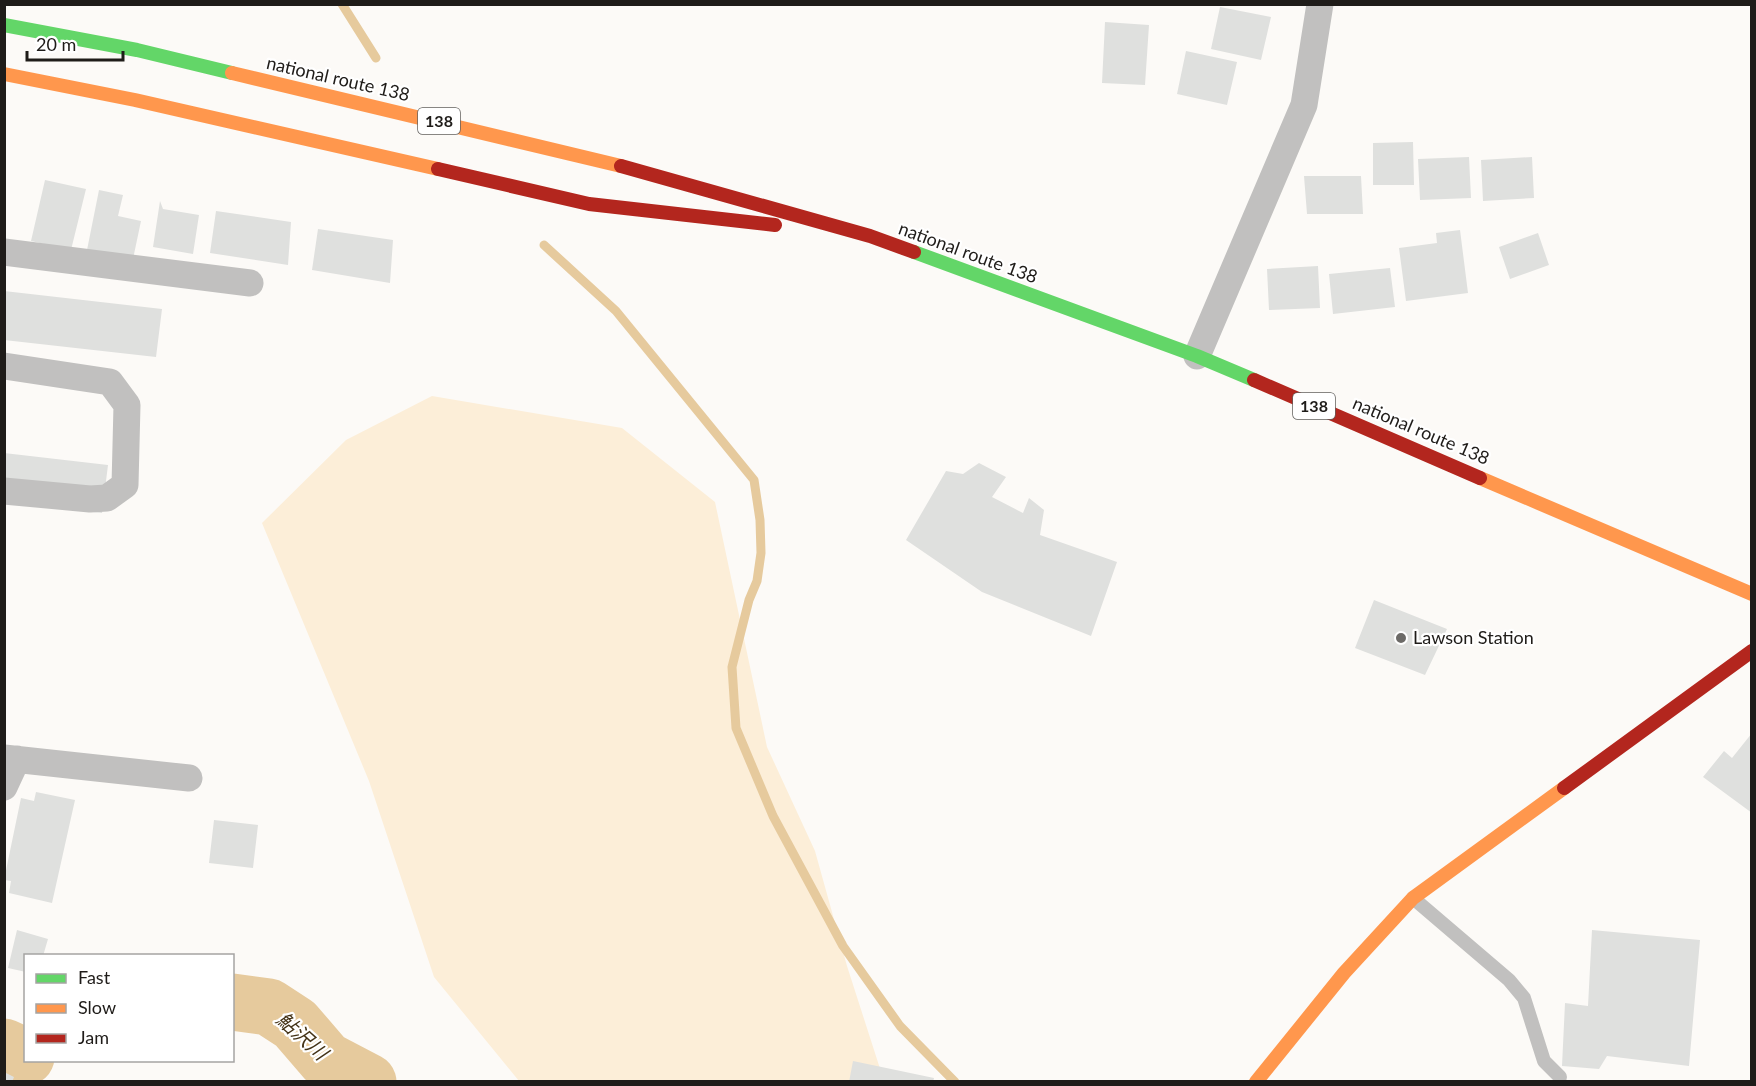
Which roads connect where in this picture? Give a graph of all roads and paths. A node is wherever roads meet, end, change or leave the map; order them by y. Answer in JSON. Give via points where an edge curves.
{"nodes":[{"id":1,"x":1320,"y":4,"type":"edge"},
{"id":2,"x":4,"y":25,"type":"edge"},
{"id":3,"x":4,"y":74,"type":"edge"},
{"id":4,"x":870,"y":236,"type":"junction"},
{"id":5,"x":4,"y":252,"type":"edge"},
{"id":6,"x":250,"y":283,"type":"dead end"},
{"id":7,"x":1197,"y":356,"type":"junction"},
{"id":8,"x":4,"y":366,"type":"edge"},
{"id":9,"x":4,"y":491,"type":"edge"},
{"id":10,"x":1752,"y":594,"type":"edge"},
{"id":11,"x":1752,"y":651,"type":"edge"},
{"id":12,"x":11,"y":758,"type":"edge"},
{"id":13,"x":189,"y":778,"type":"dead end"},
{"id":14,"x":4,"y":787,"type":"edge"},
{"id":15,"x":1413,"y":898,"type":"junction"},
{"id":16,"x":1560,"y":1077,"type":"dead end"},
{"id":17,"x":1256,"y":1082,"type":"edge"}],
"edges":[{"from":1,"to":7,"type":"street","via":[[1304,105]]},
{"from":2,"to":4,"type":"main road","name":"national route 138","number":"138","via":[[137,50],[648,172]]},
{"from":3,"to":4,"type":"main road","name":"national route 138","number":"138","via":[[158,105],[589,204]]},
{"from":4,"to":7,"type":"main road","name":"national route 138","number":"138"},
{"from":5,"to":6,"type":"street"},
{"from":7,"to":10,"type":"main road","name":"national route 138","number":"138"},
{"from":8,"to":9,"type":"street","via":[[110,382],[128,405],[125,485],[107,498]]},
{"from":11,"to":15,"type":"main road"},
{"from":12,"to":13,"type":"street"},
{"from":12,"to":14,"type":"street"},
{"from":15,"to":16,"type":"lane","via":[[1509,980],[1524,998],[1544,1061]]},
{"from":15,"to":17,"type":"main road","via":[[1344,973]]}]}
